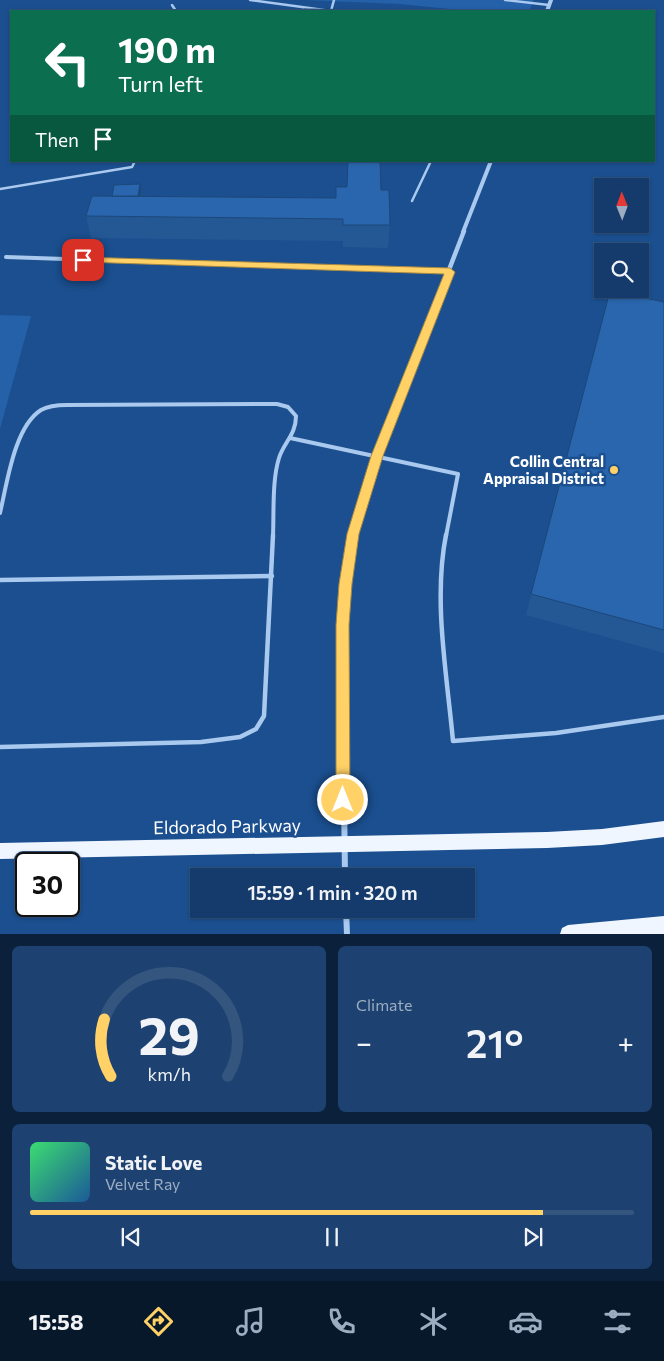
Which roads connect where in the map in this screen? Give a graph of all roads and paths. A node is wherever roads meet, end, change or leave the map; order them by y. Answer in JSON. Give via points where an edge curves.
{"nodes":[{"id":1,"x":250,"y":0,"type":"edge"},
{"id":2,"x":505,"y":0,"type":"edge"},
{"id":3,"x":551,"y":0,"type":"edge"},
{"id":4,"x":172,"y":5,"type":"dead end"},
{"id":5,"x":549,"y":5,"type":"junction"},
{"id":6,"x":175,"y":10,"type":"edge"},
{"id":7,"x":324,"y":10,"type":"edge"},
{"id":8,"x":547,"y":10,"type":"edge"},
{"id":9,"x":134,"y":162,"type":"edge"},
{"id":10,"x":431,"y":162,"type":"edge"},
{"id":11,"x":491,"y":162,"type":"edge"},
{"id":12,"x":0,"y":189,"type":"edge"},
{"id":13,"x":412,"y":201,"type":"dead end"},
{"id":14,"x":6,"y":257,"type":"dead end"},
{"id":15,"x":450,"y":272,"type":"junction"},
{"id":16,"x":290,"y":438,"type":"junction"},
{"id":17,"x":377,"y":456,"type":"junction"},
{"id":18,"x":0,"y":513,"type":"edge"},
{"id":19,"x":272,"y":576,"type":"junction"},
{"id":20,"x":0,"y":580,"type":"edge"},
{"id":21,"x":664,"y":717,"type":"edge"},
{"id":22,"x":0,"y":747,"type":"edge"},
{"id":23,"x":664,"y":829,"type":"edge"},
{"id":24,"x":344,"y":843,"type":"junction"},
{"id":25,"x":0,"y":851,"type":"edge"},
{"id":26,"x":345,"y":868,"type":"edge"},
{"id":27,"x":346,"y":918,"type":"edge"},
{"id":28,"x":664,"y":925,"type":"edge"},
{"id":29,"x":347,"y":934,"type":"edge"},
{"id":30,"x":568,"y":934,"type":"edge"}],
"edges":[{"from":1,"to":7,"type":"lane"},
{"from":2,"to":5,"type":"lane"},
{"from":3,"to":5,"type":"street"},
{"from":4,"to":6,"type":"lane"},
{"from":5,"to":8,"type":"street"},
{"from":9,"to":12,"type":"lane","via":[[132,167]]},
{"from":10,"to":13,"type":"lane"},
{"from":11,"to":15,"type":"street"},
{"from":14,"to":15,"type":"lane"},
{"from":15,"to":17,"type":"street"},
{"from":16,"to":17,"type":"lane"},
{"from":16,"to":18,"type":"lane","via":[[296,427],[296,416],[288,407],[277,404],[53,406],[32,417],[20,438]]},
{"from":16,"to":19,"type":"lane","via":[[279,458],[276,475]]},
{"from":17,"to":21,"type":"lane","via":[[458,474],[441,561],[441,603],[453,740],[556,733]]},
{"from":17,"to":24,"type":"street","via":[[353,534],[344,598]]},
{"from":19,"to":20,"type":"lane"},
{"from":19,"to":22,"type":"lane","via":[[264,716],[256,729],[240,737],[201,742]]},
{"from":23,"to":24,"type":"main road","name":"Eldorado Parkway","via":[[546,840]]},
{"from":24,"to":25,"type":"main road","name":"Eldorado Parkway"},
{"from":24,"to":26,"type":"street"},
{"from":27,"to":29,"type":"street"},
{"from":28,"to":30,"type":"main road"}]}
